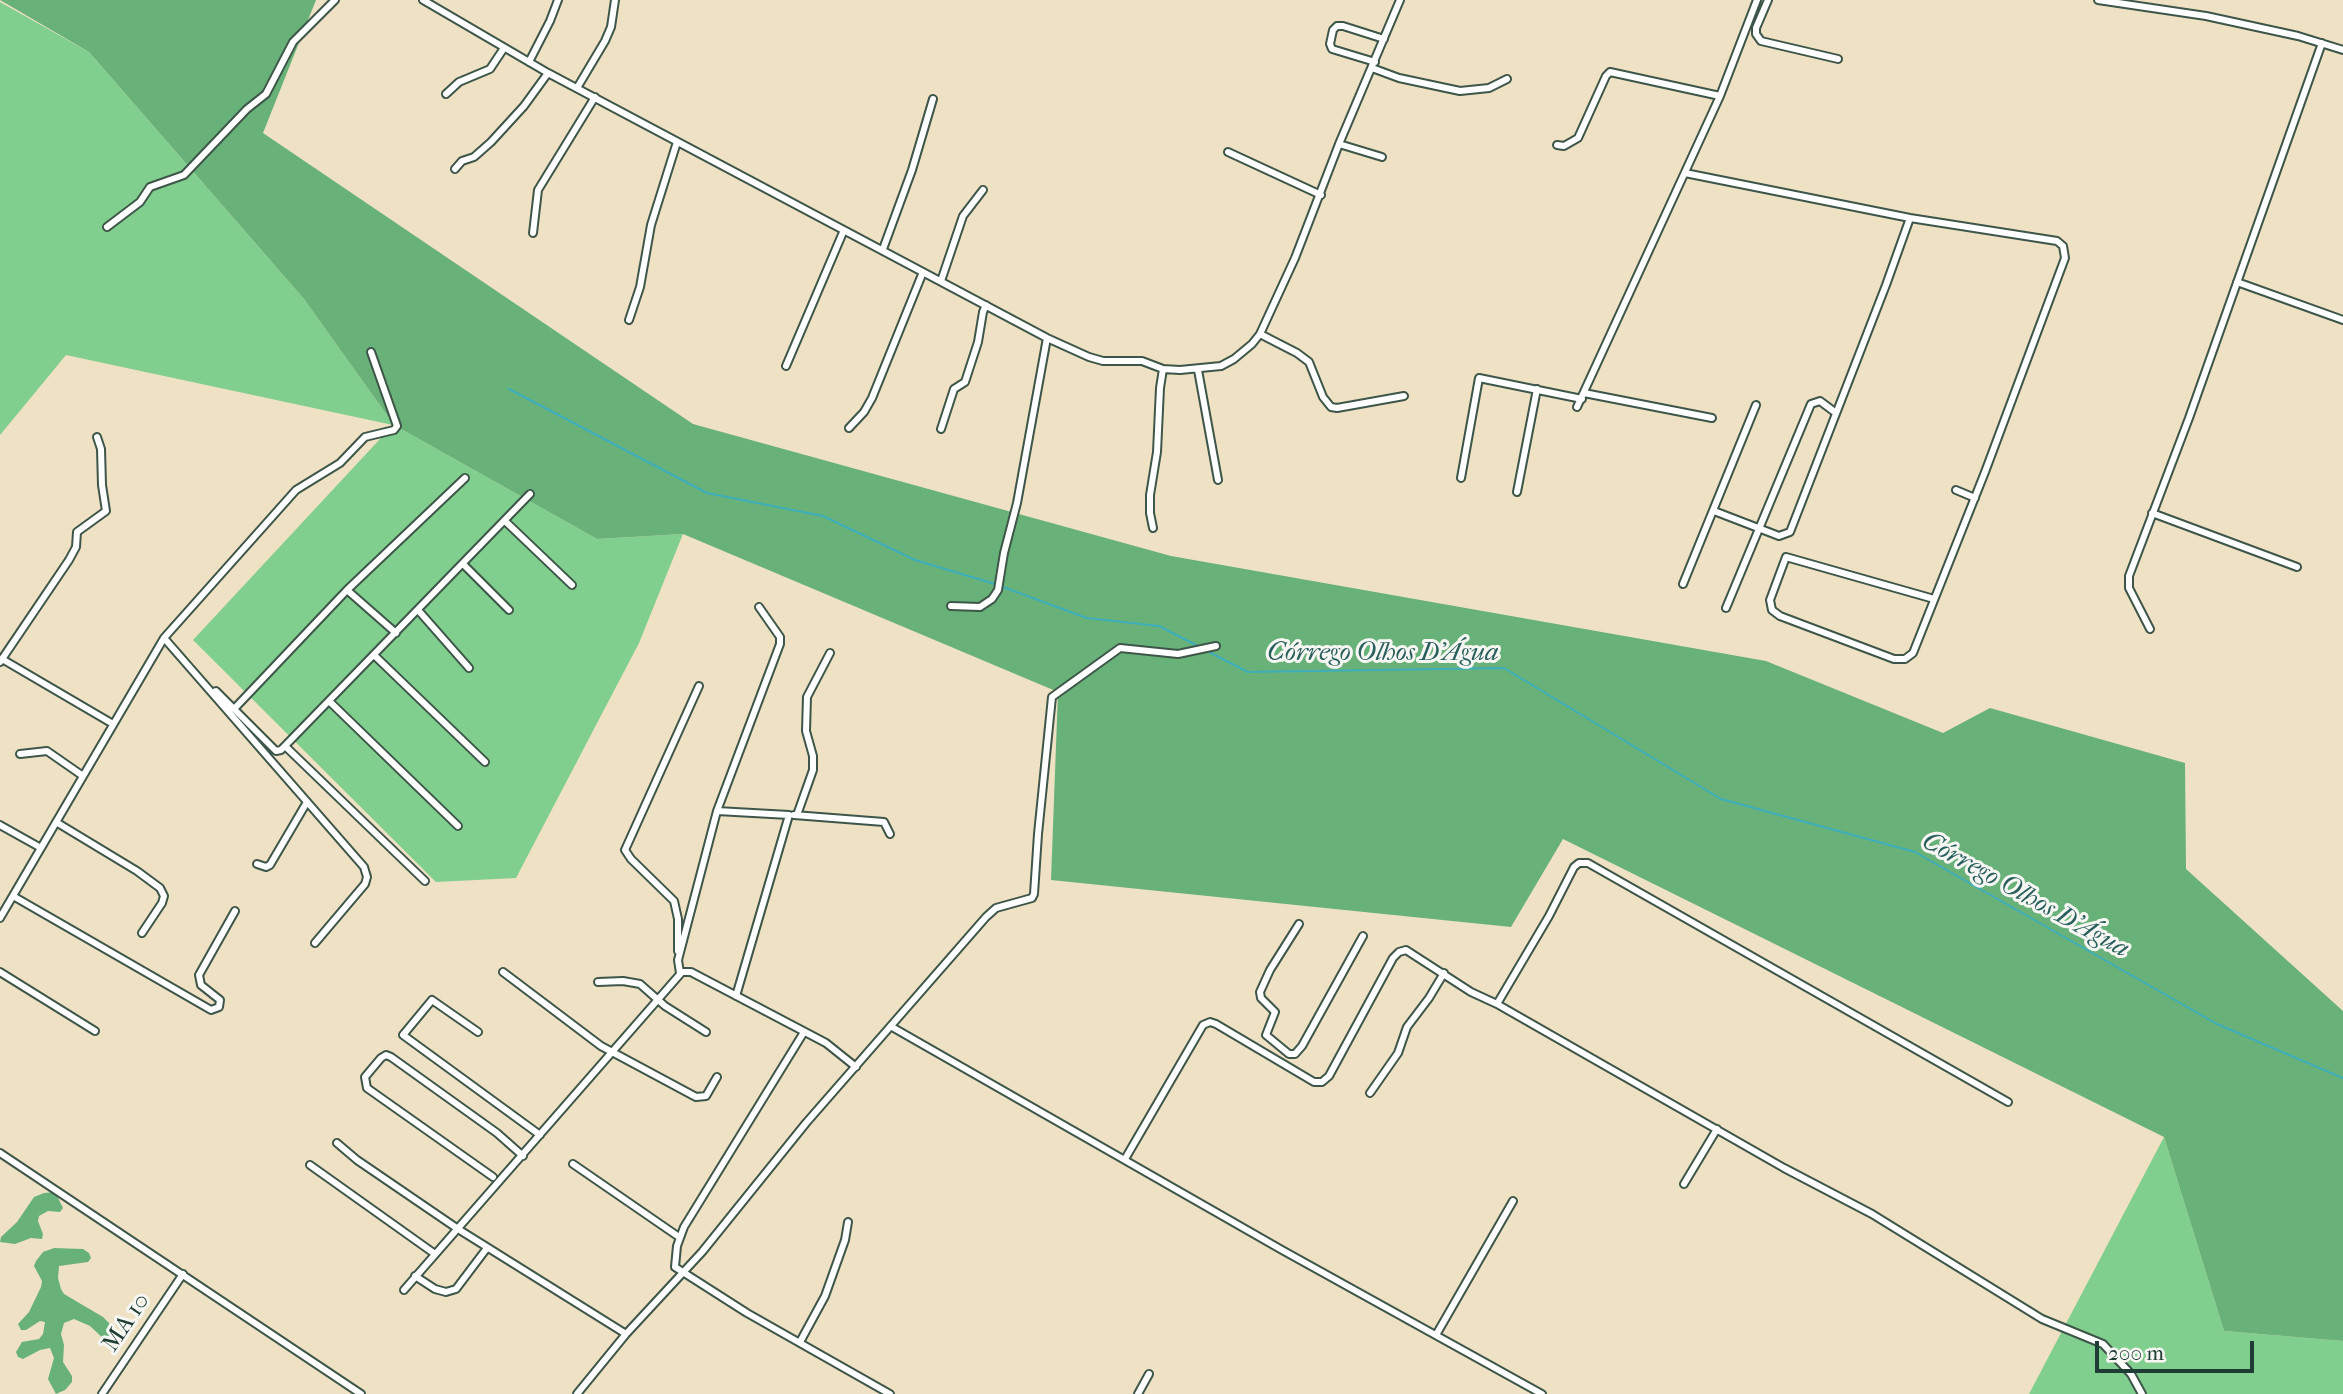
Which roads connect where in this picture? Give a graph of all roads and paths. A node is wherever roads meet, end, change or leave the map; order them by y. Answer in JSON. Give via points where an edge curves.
{"nodes":[{"id":1,"x":335,"y":0,"type":"edge"},
{"id":2,"x":422,"y":0,"type":"edge"},
{"id":3,"x":558,"y":0,"type":"edge"},
{"id":4,"x":615,"y":0,"type":"edge"},
{"id":5,"x":1400,"y":0,"type":"edge"},
{"id":6,"x":1757,"y":0,"type":"edge"},
{"id":7,"x":1768,"y":0,"type":"edge"},
{"id":8,"x":2098,"y":0,"type":"edge"},
{"id":9,"x":1754,"y":8,"type":"junction"},
{"id":10,"x":1763,"y":11,"type":"junction"},
{"id":11,"x":1384,"y":39,"type":"junction"},
{"id":12,"x":2322,"y":43,"type":"junction"},
{"id":13,"x":504,"y":48,"type":"junction"},
{"id":14,"x":2343,"y":50,"type":"edge"},
{"id":15,"x":1838,"y":59,"type":"dead end"},
{"id":16,"x":529,"y":62,"type":"junction"},
{"id":17,"x":1373,"y":65,"type":"junction"},
{"id":18,"x":548,"y":73,"type":"junction"},
{"id":19,"x":1507,"y":79,"type":"dead end"},
{"id":20,"x":577,"y":88,"type":"junction"},
{"id":21,"x":446,"y":94,"type":"dead end"},
{"id":22,"x":1720,"y":96,"type":"junction"},
{"id":23,"x":595,"y":97,"type":"junction"},
{"id":24,"x":933,"y":99,"type":"dead end"},
{"id":25,"x":677,"y":142,"type":"junction"},
{"id":26,"x":1339,"y":144,"type":"junction"},
{"id":27,"x":1558,"y":145,"type":"dead end"},
{"id":28,"x":1228,"y":152,"type":"dead end"},
{"id":29,"x":1382,"y":157,"type":"dead end"},
{"id":30,"x":455,"y":169,"type":"dead end"},
{"id":31,"x":1685,"y":173,"type":"junction"},
{"id":32,"x":983,"y":190,"type":"dead end"},
{"id":33,"x":1321,"y":195,"type":"junction"},
{"id":34,"x":1910,"y":218,"type":"junction"},
{"id":35,"x":107,"y":227,"type":"dead end"},
{"id":36,"x":844,"y":230,"type":"junction"},
{"id":37,"x":533,"y":233,"type":"dead end"},
{"id":38,"x":883,"y":249,"type":"junction"},
{"id":39,"x":923,"y":272,"type":"junction"},
{"id":40,"x":940,"y":281,"type":"junction"},
{"id":41,"x":2237,"y":282,"type":"junction"},
{"id":42,"x":986,"y":305,"type":"junction"},
{"id":43,"x":629,"y":320,"type":"dead end"},
{"id":44,"x":2343,"y":320,"type":"edge"},
{"id":45,"x":1260,"y":334,"type":"junction"},
{"id":46,"x":1047,"y":338,"type":"junction"},
{"id":47,"x":371,"y":352,"type":"dead end"},
{"id":48,"x":786,"y":366,"type":"dead end"},
{"id":49,"x":1163,"y":369,"type":"junction"},
{"id":50,"x":1198,"y":370,"type":"junction"},
{"id":51,"x":1537,"y":389,"type":"junction"},
{"id":52,"x":1404,"y":396,"type":"dead end"},
{"id":53,"x":1583,"y":396,"type":"junction"},
{"id":54,"x":1756,"y":405,"type":"dead end"},
{"id":55,"x":1577,"y":407,"type":"dead end"},
{"id":56,"x":1836,"y":413,"type":"junction"},
{"id":57,"x":1712,"y":418,"type":"dead end"},
{"id":58,"x":849,"y":428,"type":"dead end"},
{"id":59,"x":941,"y":429,"type":"dead end"},
{"id":60,"x":97,"y":437,"type":"dead end"},
{"id":61,"x":464,"y":478,"type":"dead end"},
{"id":62,"x":1461,"y":478,"type":"dead end"},
{"id":63,"x":1218,"y":480,"type":"dead end"},
{"id":64,"x":1956,"y":490,"type":"dead end"},
{"id":65,"x":1517,"y":492,"type":"dead end"},
{"id":66,"x":530,"y":494,"type":"dead end"},
{"id":67,"x":1975,"y":498,"type":"junction"},
{"id":68,"x":1714,"y":511,"type":"junction"},
{"id":69,"x":2152,"y":513,"type":"junction"},
{"id":70,"x":505,"y":521,"type":"junction"},
{"id":71,"x":1153,"y":528,"type":"dead end"},
{"id":72,"x":1760,"y":528,"type":"junction"},
{"id":73,"x":463,"y":564,"type":"junction"},
{"id":74,"x":2297,"y":567,"type":"dead end"},
{"id":75,"x":1683,"y":584,"type":"dead end"},
{"id":76,"x":572,"y":585,"type":"dead end"},
{"id":77,"x":346,"y":590,"type":"junction"},
{"id":78,"x":1934,"y":599,"type":"junction"},
{"id":79,"x":951,"y":606,"type":"dead end"},
{"id":80,"x":759,"y":607,"type":"dead end"},
{"id":81,"x":1726,"y":608,"type":"dead end"},
{"id":82,"x":418,"y":610,"type":"junction"},
{"id":83,"x":509,"y":610,"type":"dead end"},
{"id":84,"x":2150,"y":629,"type":"dead end"},
{"id":85,"x":396,"y":633,"type":"junction"},
{"id":86,"x":164,"y":638,"type":"junction"},
{"id":87,"x":1216,"y":646,"type":"dead end"},
{"id":88,"x":830,"y":653,"type":"dead end"},
{"id":89,"x":374,"y":655,"type":"junction"},
{"id":90,"x":1,"y":661,"type":"edge"},
{"id":91,"x":469,"y":668,"type":"dead end"},
{"id":92,"x":699,"y":686,"type":"dead end"},
{"id":93,"x":212,"y":693,"type":"junction"},
{"id":94,"x":329,"y":701,"type":"junction"},
{"id":95,"x":234,"y":709,"type":"junction"},
{"id":96,"x":113,"y":724,"type":"junction"},
{"id":97,"x":285,"y":746,"type":"junction"},
{"id":98,"x":20,"y":754,"type":"dead end"},
{"id":99,"x":485,"y":762,"type":"dead end"},
{"id":100,"x":83,"y":776,"type":"junction"},
{"id":101,"x":307,"y":802,"type":"junction"},
{"id":102,"x":717,"y":811,"type":"junction"},
{"id":103,"x":793,"y":815,"type":"junction"},
{"id":104,"x":56,"y":822,"type":"junction"},
{"id":105,"x":0,"y":825,"type":"edge"},
{"id":106,"x":458,"y":826,"type":"dead end"},
{"id":107,"x":890,"y":834,"type":"dead end"},
{"id":108,"x":41,"y":848,"type":"junction"},
{"id":109,"x":257,"y":864,"type":"dead end"},
{"id":110,"x":425,"y":881,"type":"dead end"},
{"id":111,"x":13,"y":896,"type":"junction"},
{"id":112,"x":235,"y":911,"type":"dead end"},
{"id":113,"x":0,"y":918,"type":"edge"},
{"id":114,"x":1299,"y":924,"type":"dead end"},
{"id":115,"x":142,"y":933,"type":"dead end"},
{"id":116,"x":1363,"y":936,"type":"dead end"},
{"id":117,"x":315,"y":943,"type":"dead end"},
{"id":118,"x":678,"y":960,"type":"junction"},
{"id":119,"x":0,"y":972,"type":"edge"},
{"id":120,"x":503,"y":972,"type":"dead end"},
{"id":121,"x":680,"y":973,"type":"junction"},
{"id":122,"x":1444,"y":973,"type":"junction"},
{"id":123,"x":598,"y":982,"type":"dead end"},
{"id":124,"x":736,"y":996,"type":"junction"},
{"id":125,"x":658,"y":999,"type":"junction"},
{"id":126,"x":1497,"y":1004,"type":"junction"},
{"id":127,"x":892,"y":1027,"type":"junction"},
{"id":128,"x":95,"y":1031,"type":"dead end"},
{"id":129,"x":478,"y":1032,"type":"dead end"},
{"id":130,"x":706,"y":1032,"type":"dead end"},
{"id":131,"x":804,"y":1032,"type":"junction"},
{"id":132,"x":1266,"y":1035,"type":"junction"},
{"id":133,"x":1259,"y":1050,"type":"junction"},
{"id":134,"x":613,"y":1052,"type":"junction"},
{"id":135,"x":856,"y":1067,"type":"junction"},
{"id":136,"x":717,"y":1077,"type":"dead end"},
{"id":137,"x":1370,"y":1093,"type":"dead end"},
{"id":138,"x":2008,"y":1102,"type":"dead end"},
{"id":139,"x":1717,"y":1129,"type":"junction"},
{"id":140,"x":540,"y":1135,"type":"junction"},
{"id":141,"x":337,"y":1143,"type":"dead end"},
{"id":142,"x":0,"y":1153,"type":"edge"},
{"id":143,"x":523,"y":1156,"type":"junction"},
{"id":144,"x":1125,"y":1159,"type":"junction"},
{"id":145,"x":573,"y":1164,"type":"dead end"},
{"id":146,"x":310,"y":1165,"type":"dead end"},
{"id":147,"x":493,"y":1177,"type":"dead end"},
{"id":148,"x":1684,"y":1184,"type":"dead end"},
{"id":149,"x":1513,"y":1201,"type":"dead end"},
{"id":150,"x":848,"y":1222,"type":"dead end"},
{"id":151,"x":458,"y":1229,"type":"junction"},
{"id":152,"x":679,"y":1237,"type":"junction"},
{"id":153,"x":487,"y":1248,"type":"junction"},
{"id":154,"x":435,"y":1254,"type":"junction"},
{"id":155,"x":682,"y":1273,"type":"junction"},
{"id":156,"x":183,"y":1275,"type":"junction"},
{"id":157,"x":415,"y":1276,"type":"junction"},
{"id":158,"x":404,"y":1290,"type":"dead end"},
{"id":159,"x":626,"y":1334,"type":"junction"},
{"id":160,"x":1436,"y":1335,"type":"junction"},
{"id":161,"x":800,"y":1342,"type":"junction"},
{"id":162,"x":1149,"y":1374,"type":"dead end"},
{"id":163,"x":102,"y":1394,"type":"edge"},
{"id":164,"x":361,"y":1394,"type":"edge"},
{"id":165,"x":577,"y":1394,"type":"edge"},
{"id":166,"x":890,"y":1394,"type":"edge"},
{"id":167,"x":1138,"y":1394,"type":"edge"},
{"id":168,"x":1542,"y":1394,"type":"edge"},
{"id":169,"x":2142,"y":1394,"type":"edge"}],
"edges":[{"from":1,"to":35,"type":"street","via":[[292,41],[266,94],[184,175],[150,187],[140,202]]},
{"from":2,"to":13,"type":"street"},
{"from":3,"to":16,"type":"street"},
{"from":4,"to":20,"type":"street","via":[[605,41]]},
{"from":5,"to":11,"type":"street"},
{"from":6,"to":9,"type":"street"},
{"from":7,"to":10,"type":"street"},
{"from":8,"to":12,"type":"street","via":[[2206,16]]},
{"from":9,"to":10,"type":"street"},
{"from":9,"to":22,"type":"street"},
{"from":10,"to":15,"type":"street","via":[[1756,28],[1761,41]]},
{"from":11,"to":17,"type":"street"},
{"from":11,"to":17,"type":"street","via":[[1343,26],[1333,30],[1332,49]]},
{"from":12,"to":14,"type":"street"},
{"from":12,"to":41,"type":"street"},
{"from":13,"to":16,"type":"street"},
{"from":13,"to":21,"type":"street","via":[[490,69],[458,82]]},
{"from":16,"to":18,"type":"street"},
{"from":17,"to":19,"type":"street","via":[[1399,78],[1470,91]]},
{"from":17,"to":26,"type":"street"},
{"from":18,"to":20,"type":"street"},
{"from":18,"to":30,"type":"street","via":[[491,142]]},
{"from":20,"to":23,"type":"street"},
{"from":22,"to":27,"type":"street","via":[[1610,72],[1578,138]]},
{"from":22,"to":31,"type":"street"},
{"from":23,"to":25,"type":"street"},
{"from":23,"to":37,"type":"street","via":[[538,190]]},
{"from":24,"to":38,"type":"street"},
{"from":25,"to":36,"type":"street"},
{"from":25,"to":43,"type":"street"},
{"from":26,"to":29,"type":"street"},
{"from":26,"to":33,"type":"street"},
{"from":28,"to":33,"type":"street"},
{"from":31,"to":34,"type":"street"},
{"from":31,"to":53,"type":"street"},
{"from":32,"to":40,"type":"street","via":[[963,216]]},
{"from":33,"to":45,"type":"street"},
{"from":34,"to":56,"type":"street"},
{"from":34,"to":67,"type":"street","via":[[2057,241],[2065,250]]},
{"from":36,"to":38,"type":"street"},
{"from":36,"to":48,"type":"street"},
{"from":38,"to":39,"type":"street"},
{"from":39,"to":40,"type":"street"},
{"from":39,"to":58,"type":"street","via":[[872,398]]},
{"from":40,"to":42,"type":"street"},
{"from":41,"to":44,"type":"street"},
{"from":41,"to":69,"type":"street"},
{"from":42,"to":46,"type":"street"},
{"from":42,"to":59,"type":"street","via":[[965,382],[954,389]]},
{"from":45,"to":50,"type":"street","via":[[1234,359]]},
{"from":45,"to":52,"type":"street","via":[[1309,362],[1331,407]]},
{"from":46,"to":49,"type":"street","via":[[1103,361],[1142,361]]},
{"from":46,"to":79,"type":"street","via":[[998,590],[979,607]]},
{"from":47,"to":86,"type":"street","via":[[397,426],[365,437],[340,463],[296,490]]},
{"from":49,"to":50,"type":"street"},
{"from":49,"to":71,"type":"street","via":[[1150,495]]},
{"from":50,"to":63,"type":"street"},
{"from":51,"to":53,"type":"street"},
{"from":51,"to":62,"type":"street","via":[[1479,378]]},
{"from":51,"to":65,"type":"street"},
{"from":53,"to":55,"type":"street"},
{"from":53,"to":57,"type":"street"},
{"from":54,"to":68,"type":"street"},
{"from":56,"to":72,"type":"street","via":[[1790,533],[1781,537]]},
{"from":56,"to":72,"type":"street","via":[[1820,401],[1811,404]]},
{"from":60,"to":90,"type":"street","via":[[106,511],[78,532],[69,560]]},
{"from":61,"to":77,"type":"street"},
{"from":64,"to":67,"type":"street"},
{"from":66,"to":70,"type":"street"},
{"from":67,"to":78,"type":"street"},
{"from":68,"to":72,"type":"street"},
{"from":68,"to":75,"type":"street"},
{"from":69,"to":74,"type":"street"},
{"from":69,"to":84,"type":"street","via":[[2128,583]]},
{"from":70,"to":73,"type":"street"},
{"from":70,"to":76,"type":"street"},
{"from":72,"to":81,"type":"street"},
{"from":73,"to":82,"type":"street"},
{"from":73,"to":83,"type":"street"},
{"from":77,"to":85,"type":"street"},
{"from":77,"to":95,"type":"street"},
{"from":78,"to":78,"type":"street","via":[[1913,653],[1899,660],[1780,616],[1772,610],[1770,600],[1786,556]]},
{"from":80,"to":102,"type":"street","via":[[780,644]]},
{"from":82,"to":85,"type":"street"},
{"from":82,"to":91,"type":"street"},
{"from":85,"to":89,"type":"street"},
{"from":86,"to":93,"type":"street"},
{"from":86,"to":96,"type":"street"},
{"from":87,"to":127,"type":"street","via":[[1178,654],[1121,648],[1052,697],[1034,894],[986,916]]},
{"from":88,"to":103,"type":"street","via":[[807,697],[805,720],[813,770]]},
{"from":89,"to":94,"type":"street"},
{"from":89,"to":99,"type":"street"},
{"from":90,"to":96,"type":"street"},
{"from":92,"to":118,"type":"street","via":[[625,850],[674,901]]},
{"from":93,"to":95,"type":"street","via":[[216,691]]},
{"from":93,"to":101,"type":"street"},
{"from":94,"to":97,"type":"street"},
{"from":94,"to":106,"type":"street"},
{"from":95,"to":97,"type":"street","via":[[276,751]]},
{"from":96,"to":100,"type":"street"},
{"from":97,"to":110,"type":"street"},
{"from":98,"to":100,"type":"street","via":[[47,751]]},
{"from":100,"to":104,"type":"street"},
{"from":101,"to":109,"type":"street","via":[[270,865]]},
{"from":101,"to":117,"type":"street","via":[[364,867],[367,877]]},
{"from":102,"to":103,"type":"street"},
{"from":102,"to":118,"type":"street"},
{"from":103,"to":107,"type":"street","via":[[884,822]]},
{"from":103,"to":124,"type":"street"},
{"from":104,"to":108,"type":"street"},
{"from":104,"to":115,"type":"street","via":[[160,888],[162,902]]},
{"from":105,"to":108,"type":"street"},
{"from":108,"to":111,"type":"street"},
{"from":111,"to":112,"type":"street","via":[[211,1010],[219,1007],[220,1000],[201,985],[199,975]]},
{"from":111,"to":113,"type":"street"},
{"from":114,"to":132,"type":"street","via":[[1260,992],[1275,1012]]},
{"from":116,"to":132,"type":"street","via":[[1295,1054],[1281,1050]]},
{"from":118,"to":121,"type":"street"},
{"from":119,"to":128,"type":"street"},
{"from":120,"to":134,"type":"street"},
{"from":121,"to":124,"type":"street","via":[[689,971]]},
{"from":121,"to":125,"type":"street"},
{"from":122,"to":126,"type":"street"},
{"from":122,"to":133,"type":"street","via":[[1410,951],[1399,952],[1322,1082],[1314,1082]]},
{"from":122,"to":137,"type":"street"},
{"from":123,"to":125,"type":"street","via":[[635,981]]},
{"from":124,"to":131,"type":"street"},
{"from":125,"to":130,"type":"street"},
{"from":125,"to":134,"type":"street"},
{"from":126,"to":138,"type":"street","via":[[1574,867],[1588,863]]},
{"from":126,"to":139,"type":"street"},
{"from":127,"to":135,"type":"street"},
{"from":127,"to":144,"type":"street"},
{"from":129,"to":140,"type":"street","via":[[432,1000],[402,1035]]},
{"from":131,"to":135,"type":"street"},
{"from":131,"to":152,"type":"street"},
{"from":132,"to":133,"type":"street"},
{"from":133,"to":144,"type":"street","via":[[1216,1024],[1203,1025]]},
{"from":134,"to":136,"type":"street","via":[[699,1098],[706,1096]]},
{"from":134,"to":140,"type":"street"},
{"from":135,"to":155,"type":"street"},
{"from":139,"to":148,"type":"street"},
{"from":139,"to":169,"type":"street","via":[[1872,1214],[2042,1319],[2103,1344],[2132,1374]]},
{"from":140,"to":143,"type":"street"},
{"from":141,"to":151,"type":"street"},
{"from":142,"to":156,"type":"street"},
{"from":143,"to":147,"type":"street","via":[[391,1057],[381,1058],[365,1077],[367,1088]]},
{"from":143,"to":151,"type":"street"},
{"from":144,"to":160,"type":"street"},
{"from":145,"to":152,"type":"street"},
{"from":146,"to":154,"type":"street"},
{"from":149,"to":160,"type":"street"},
{"from":150,"to":161,"type":"street","via":[[825,1296]]},
{"from":151,"to":153,"type":"street"},
{"from":151,"to":154,"type":"street"},
{"from":152,"to":155,"type":"street","via":[[675,1263]]},
{"from":153,"to":157,"type":"street","via":[[456,1289],[435,1289]]},
{"from":153,"to":159,"type":"street"},
{"from":154,"to":157,"type":"street"},
{"from":155,"to":159,"type":"street"},
{"from":155,"to":161,"type":"street"},
{"from":156,"to":163,"type":"street","name":"MA 10"},
{"from":156,"to":164,"type":"street"},
{"from":157,"to":158,"type":"street"},
{"from":159,"to":165,"type":"street"},
{"from":160,"to":168,"type":"street"},
{"from":161,"to":166,"type":"street"},
{"from":162,"to":167,"type":"street"}]}
